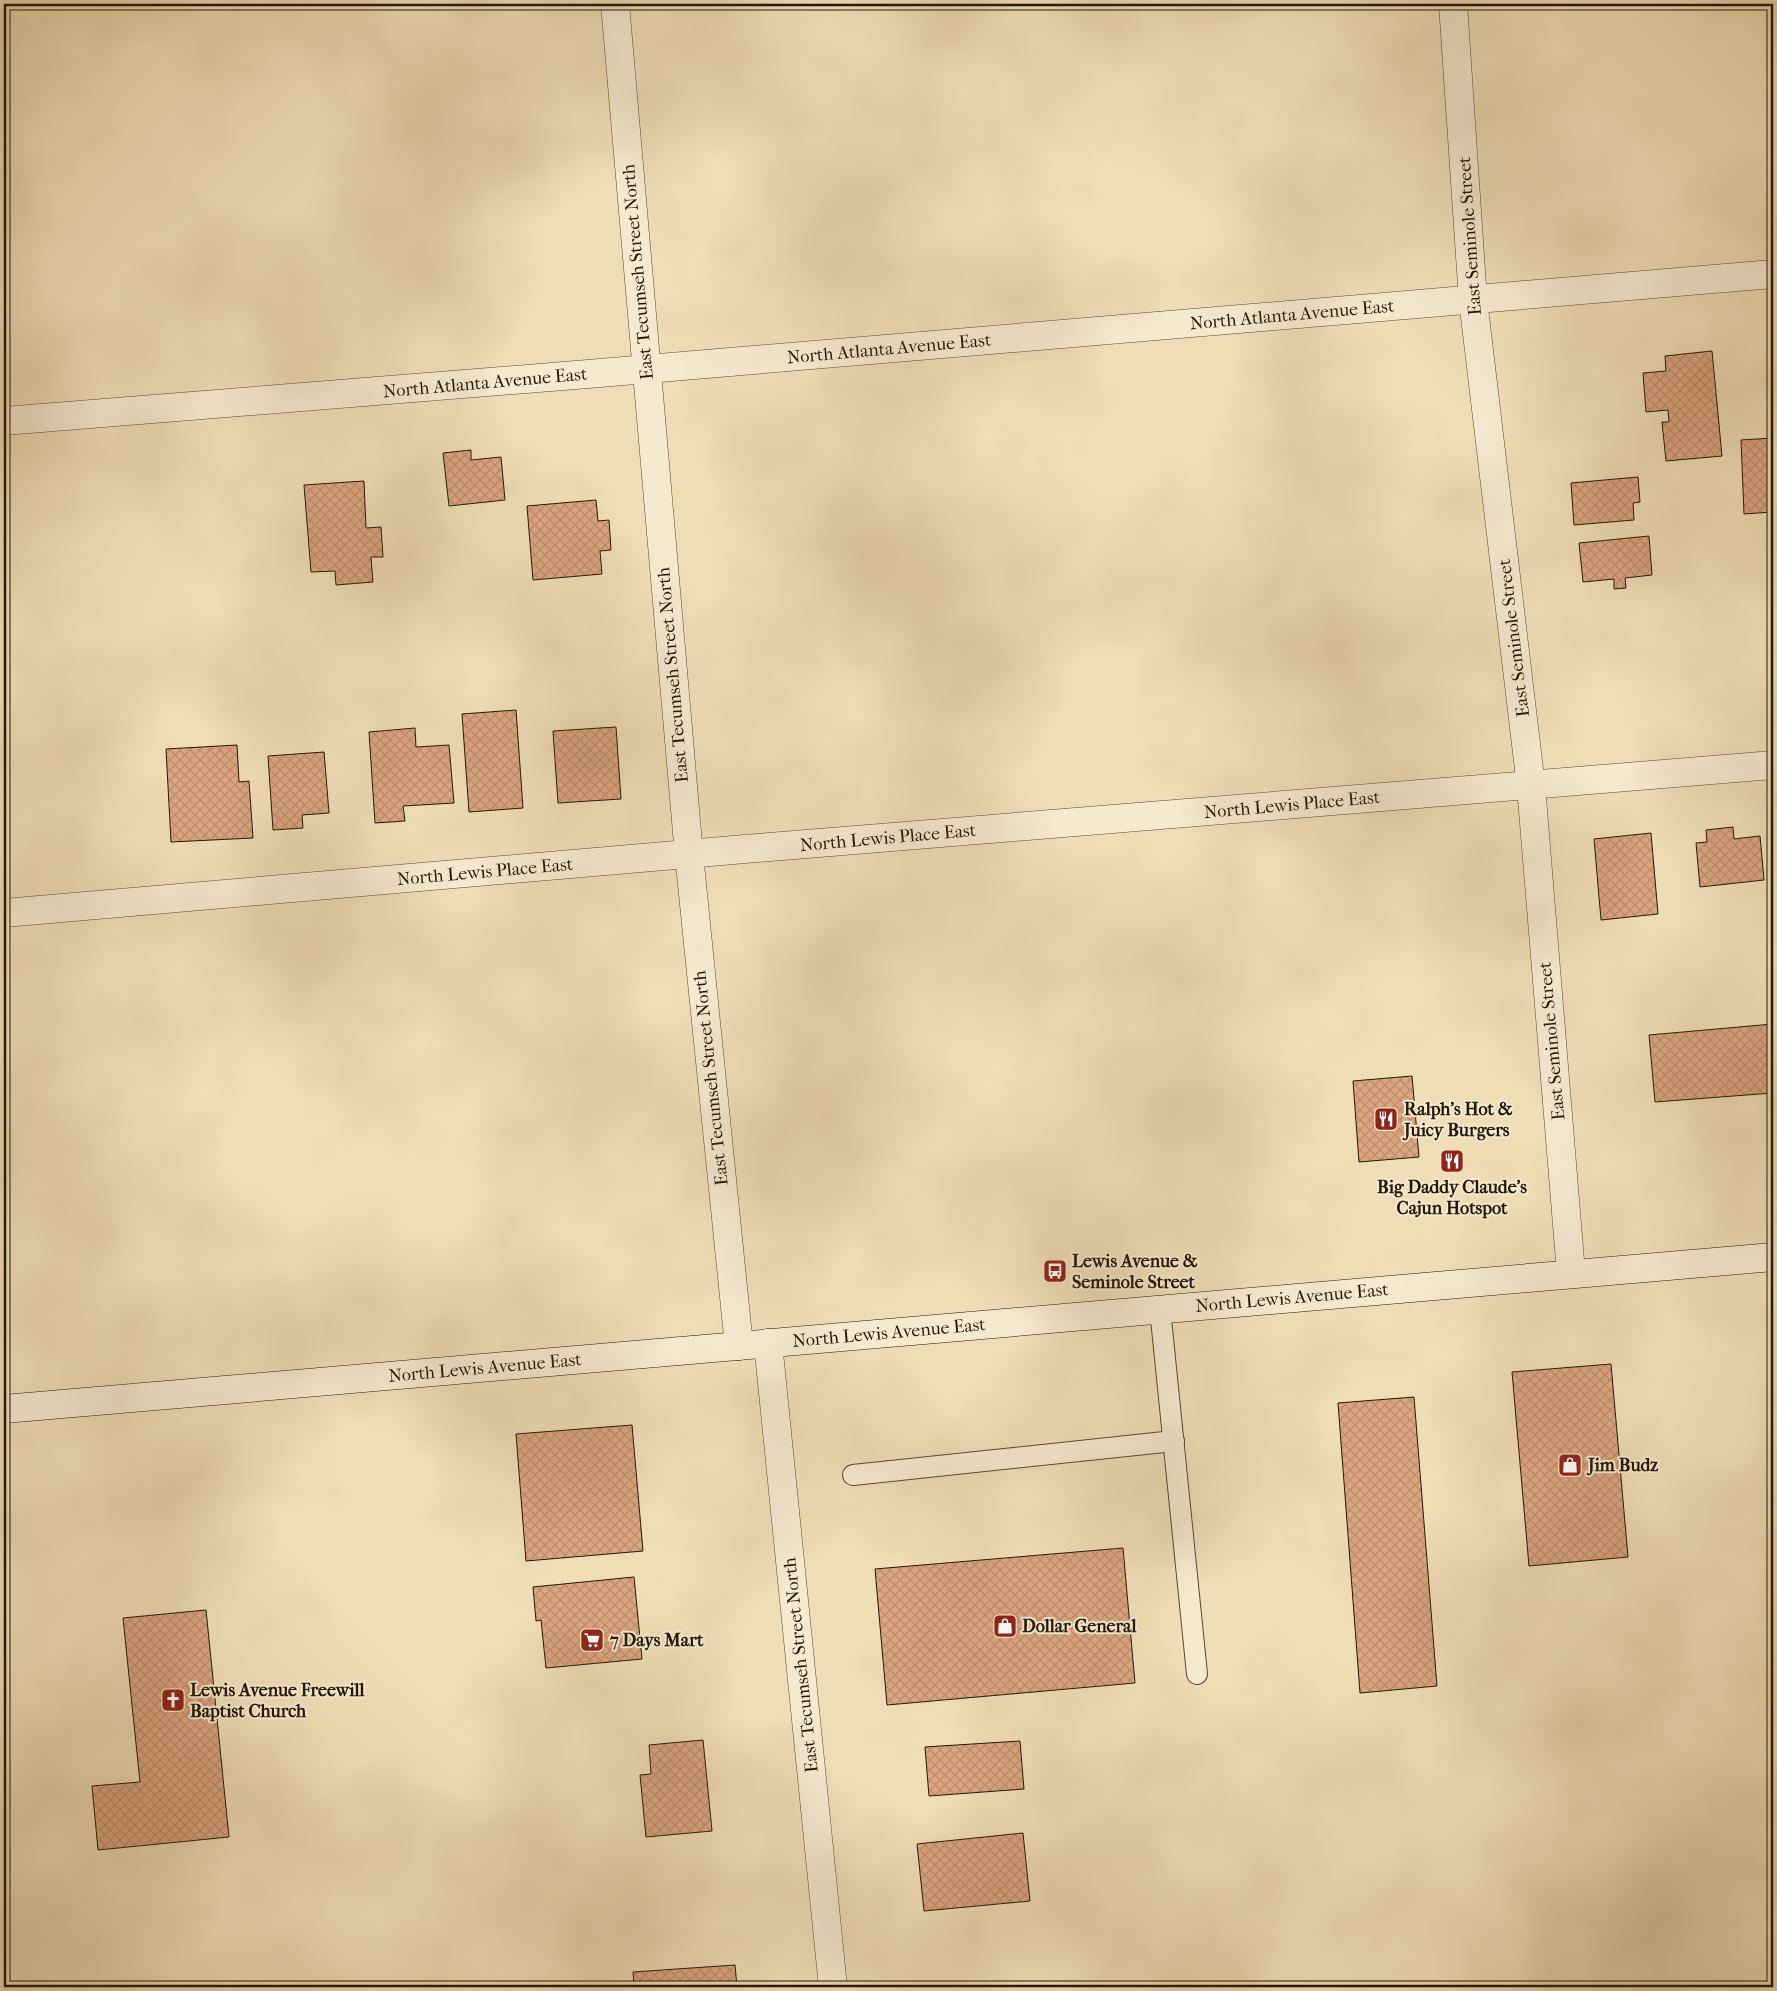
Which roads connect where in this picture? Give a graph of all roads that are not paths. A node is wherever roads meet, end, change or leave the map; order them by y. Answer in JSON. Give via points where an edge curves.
{"nodes":[{"id":1,"x":615,"y":4,"type":"edge"},
{"id":2,"x":1453,"y":4,"type":"edge"},
{"id":3,"x":1773,"y":274,"type":"edge"},
{"id":4,"x":1473,"y":300,"type":"junction"},
{"id":5,"x":647,"y":369,"type":"junction"},
{"id":6,"x":4,"y":421,"type":"edge"},
{"id":7,"x":1773,"y":765,"type":"edge"},
{"id":8,"x":1531,"y":786,"type":"junction"},
{"id":9,"x":689,"y":855,"type":"junction"},
{"id":10,"x":4,"y":913,"type":"edge"},
{"id":11,"x":1773,"y":1257,"type":"edge"},
{"id":12,"x":1571,"y":1273,"type":"junction"},
{"id":13,"x":1160,"y":1309,"type":"junction"},
{"id":14,"x":768,"y":1343,"type":"junction"},
{"id":15,"x":739,"y":1346,"type":"junction"},
{"id":16,"x":4,"y":1409,"type":"edge"},
{"id":17,"x":1174,"y":1441,"type":"junction"},
{"id":18,"x":853,"y":1476,"type":"dead end"},
{"id":19,"x":1197,"y":1674,"type":"dead end"},
{"id":20,"x":833,"y":1987,"type":"edge"}],
"edges":[{"from":1,"to":5,"type":"street","name":"East Tecumseh Street North"},
{"from":2,"to":4,"type":"street","name":"East Seminole Street"},
{"from":3,"to":4,"type":"street","name":"North Atlanta Avenue East"},
{"from":4,"to":5,"type":"street","name":"North Atlanta Avenue East"},
{"from":4,"to":8,"type":"street","name":"East Seminole Street"},
{"from":5,"to":6,"type":"street","name":"North Atlanta Avenue East"},
{"from":5,"to":9,"type":"street","name":"East Tecumseh Street North"},
{"from":7,"to":8,"type":"street","name":"North Lewis Place East"},
{"from":8,"to":9,"type":"street","name":"North Lewis Place East"},
{"from":8,"to":12,"type":"street","name":"East Seminole Street"},
{"from":9,"to":10,"type":"street","name":"North Lewis Place East"},
{"from":9,"to":15,"type":"street","name":"East Tecumseh Street North"},
{"from":11,"to":12,"type":"street","name":"North Lewis Avenue East"},
{"from":12,"to":13,"type":"street","name":"North Lewis Avenue East"},
{"from":13,"to":14,"type":"street","name":"North Lewis Avenue East"},
{"from":13,"to":17,"type":"lane"},
{"from":14,"to":15,"type":"street","name":"North Lewis Avenue East"},
{"from":14,"to":20,"type":"street","name":"East Tecumseh Street North"},
{"from":15,"to":16,"type":"street","name":"North Lewis Avenue East"},
{"from":17,"to":18,"type":"lane"},
{"from":17,"to":19,"type":"lane"}]}
